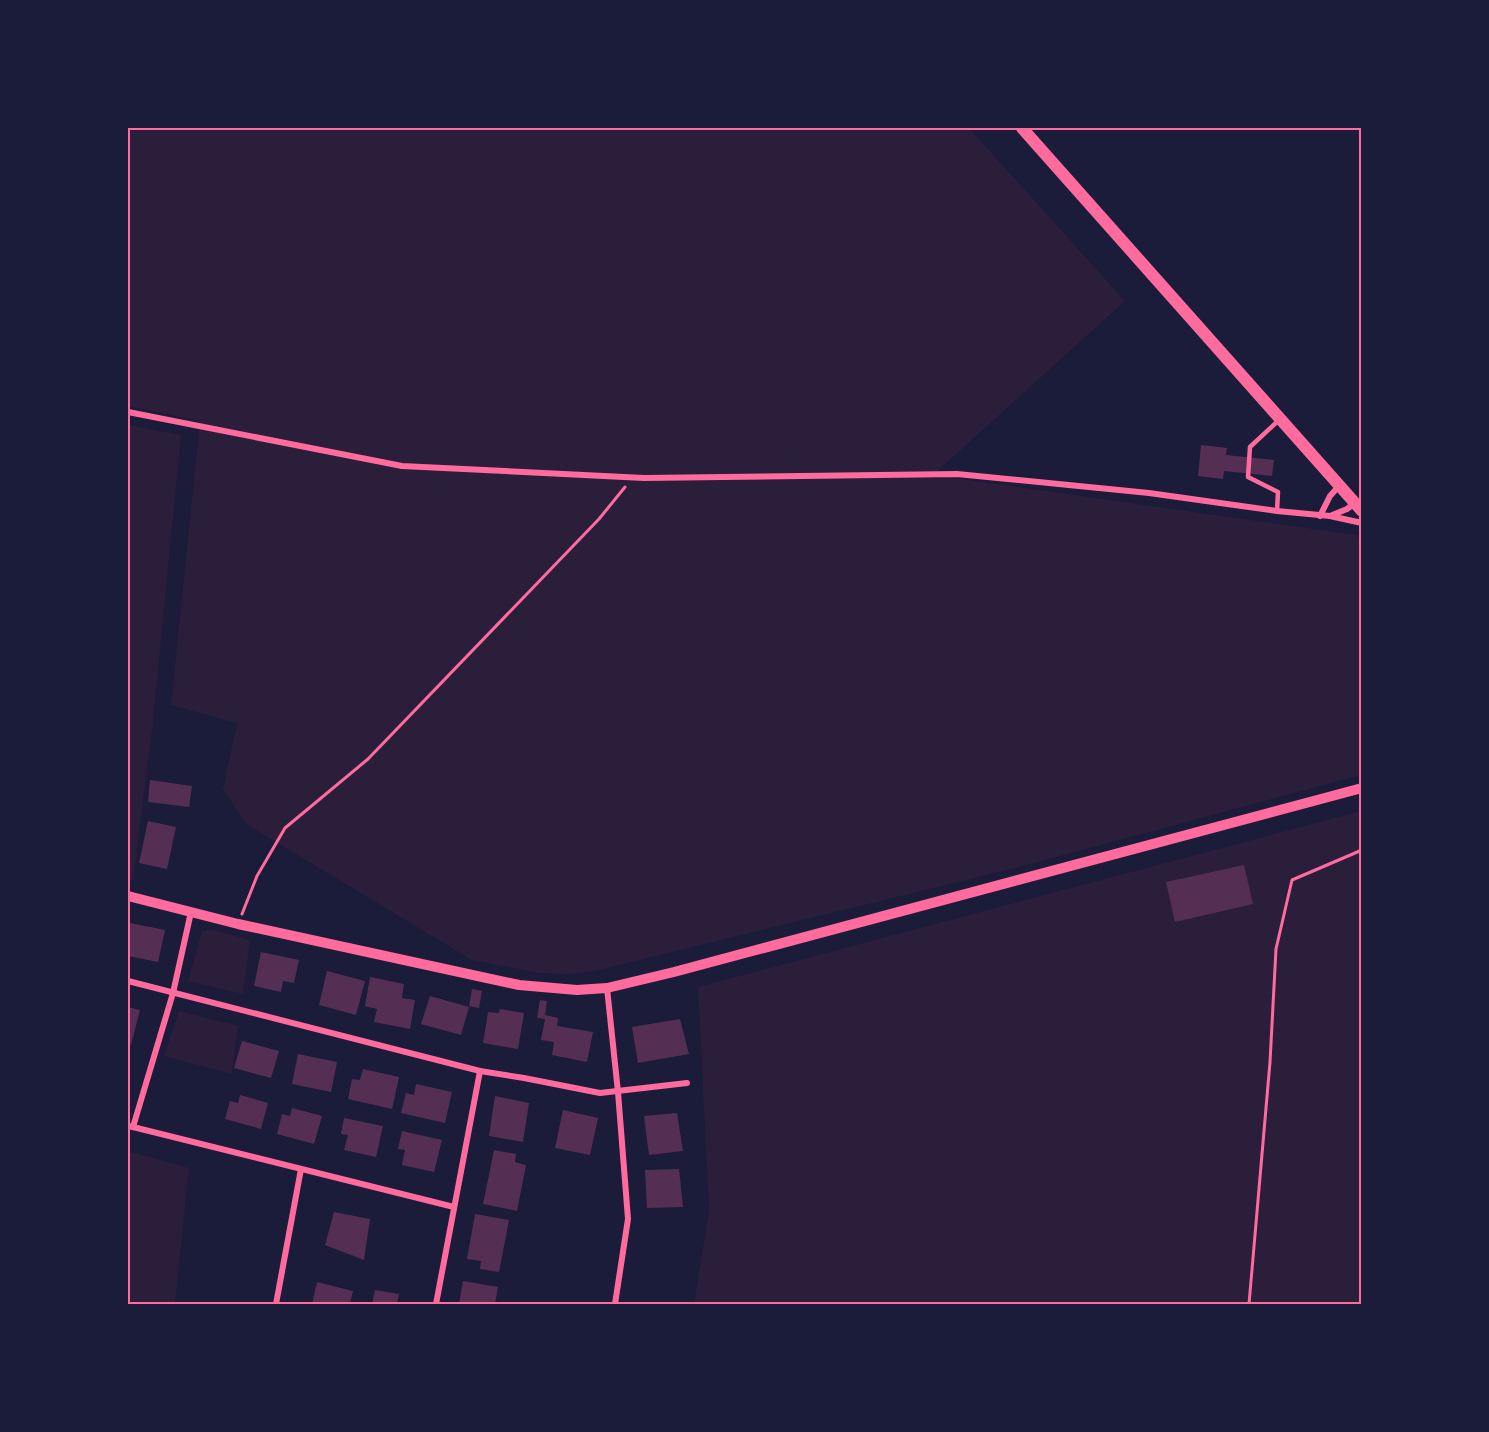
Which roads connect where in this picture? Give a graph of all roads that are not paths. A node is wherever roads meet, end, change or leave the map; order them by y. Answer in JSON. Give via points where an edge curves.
{"nodes":[{"id":1,"x":1022,"y":128,"type":"edge"},
{"id":2,"x":128,"y":412,"type":"edge"},
{"id":3,"x":1280,"y":419,"type":"junction"},
{"id":4,"x":1339,"y":486,"type":"junction"},
{"id":5,"x":1358,"y":507,"type":"edge"},
{"id":6,"x":1277,"y":511,"type":"junction"},
{"id":7,"x":1320,"y":516,"type":"junction"},
{"id":8,"x":1330,"y":516,"type":"junction"},
{"id":9,"x":1362,"y":523,"type":"edge"},
{"id":10,"x":1362,"y":788,"type":"edge"},
{"id":11,"x":128,"y":896,"type":"edge"},
{"id":12,"x":191,"y":912,"type":"junction"},
{"id":13,"x":128,"y":981,"type":"edge"},
{"id":14,"x":607,"y":988,"type":"junction"},
{"id":15,"x":173,"y":993,"type":"junction"},
{"id":16,"x":480,"y":1071,"type":"junction"},
{"id":17,"x":687,"y":1083,"type":"dead end"},
{"id":18,"x":618,"y":1092,"type":"junction"},
{"id":19,"x":130,"y":1126,"type":"edge"},
{"id":20,"x":301,"y":1169,"type":"junction"},
{"id":21,"x":454,"y":1207,"type":"junction"},
{"id":22,"x":276,"y":1305,"type":"edge"},
{"id":23,"x":436,"y":1305,"type":"edge"},
{"id":24,"x":615,"y":1305,"type":"edge"}],
"edges":[{"from":1,"to":3,"type":"main road"},
{"from":2,"to":6,"type":"street","via":[[402,466],[634,477],[957,474],[1149,493]]},
{"from":3,"to":4,"type":"main road"},
{"from":3,"to":6,"type":"lane","via":[[1250,447],[1248,477],[1278,492]]},
{"from":4,"to":5,"type":"main road"},
{"from":4,"to":7,"type":"street"},
{"from":5,"to":8,"type":"street"},
{"from":6,"to":7,"type":"street"},
{"from":7,"to":8,"type":"street"},
{"from":8,"to":9,"type":"street"},
{"from":10,"to":14,"type":"street"},
{"from":11,"to":12,"type":"street"},
{"from":12,"to":14,"type":"street","via":[[519,985],[577,990]]},
{"from":12,"to":15,"type":"street"},
{"from":13,"to":15,"type":"street"},
{"from":14,"to":18,"type":"street"},
{"from":15,"to":16,"type":"street"},
{"from":15,"to":19,"type":"street"},
{"from":16,"to":18,"type":"street","via":[[600,1093]]},
{"from":16,"to":21,"type":"street"},
{"from":17,"to":18,"type":"street"},
{"from":18,"to":24,"type":"street","via":[[628,1219]]},
{"from":19,"to":20,"type":"street"},
{"from":20,"to":21,"type":"street"},
{"from":20,"to":22,"type":"street"},
{"from":21,"to":23,"type":"street"}]}
